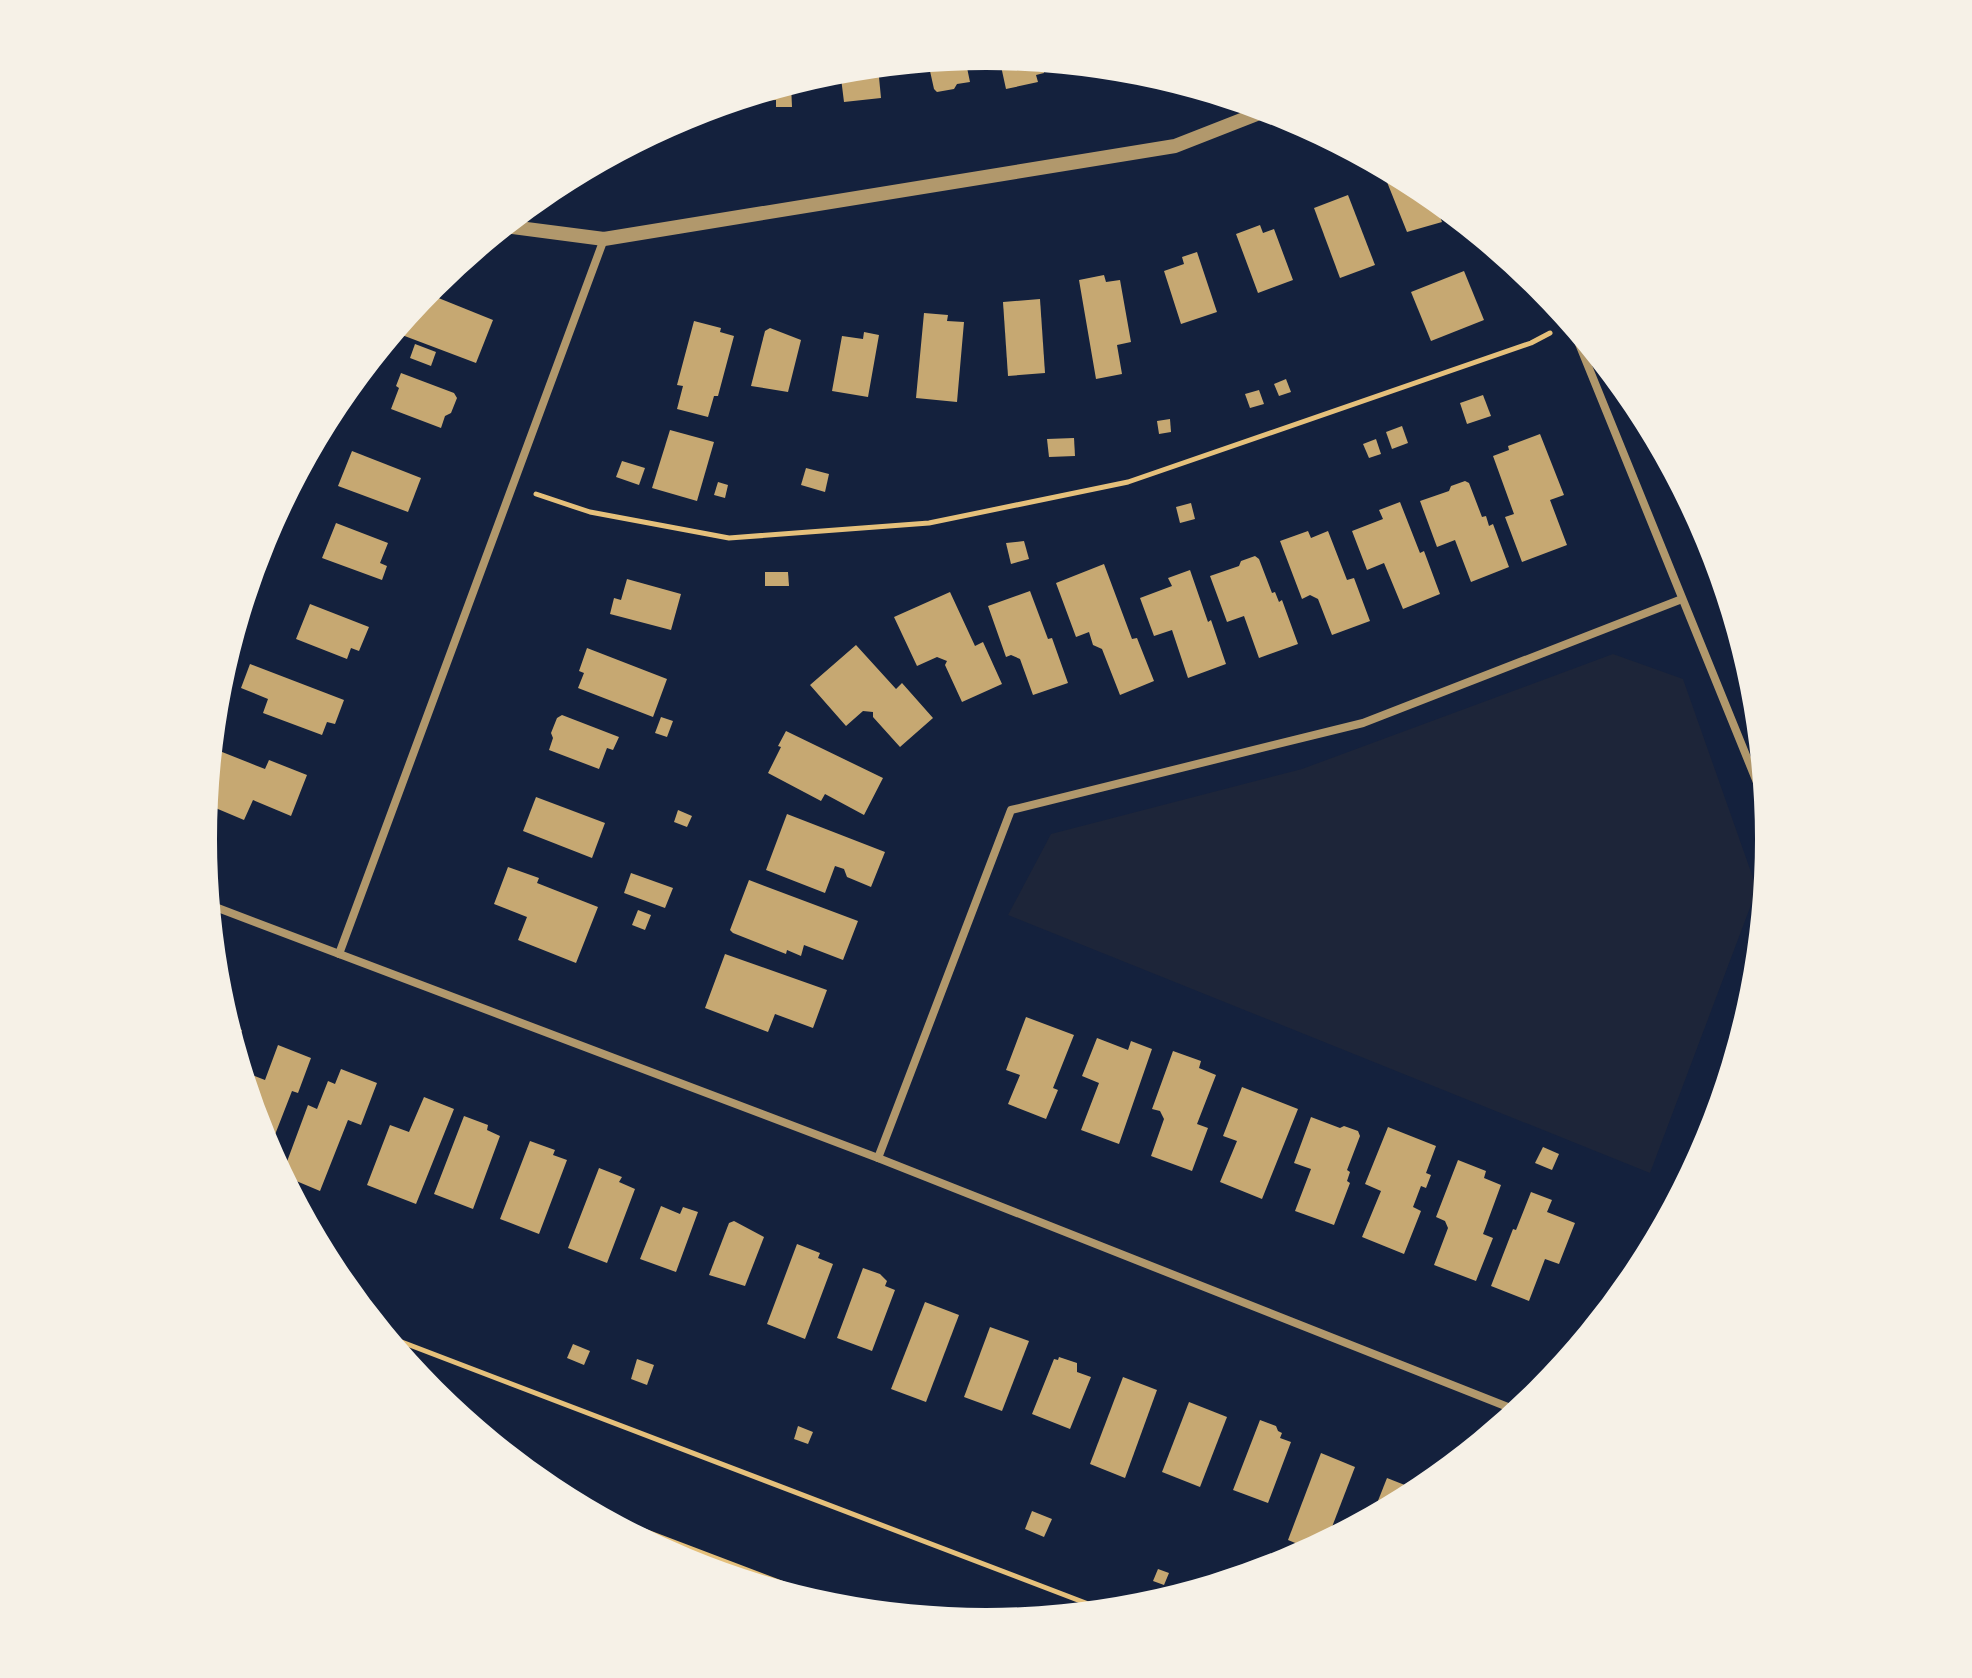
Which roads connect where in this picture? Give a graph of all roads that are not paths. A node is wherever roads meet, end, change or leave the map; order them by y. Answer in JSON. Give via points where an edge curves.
{"nodes":[{"id":1,"x":1249,"y":117,"type":"edge"},
{"id":2,"x":519,"y":228,"type":"edge"},
{"id":3,"x":604,"y":239,"type":"junction"},
{"id":4,"x":1584,"y":357,"type":"edge"},
{"id":5,"x":1682,"y":599,"type":"junction"},
{"id":6,"x":1751,"y":767,"type":"edge"},
{"id":7,"x":221,"y":909,"type":"edge"},
{"id":8,"x":339,"y":954,"type":"junction"},
{"id":9,"x":878,"y":1158,"type":"junction"},
{"id":10,"x":1505,"y":1406,"type":"edge"}],
"edges":[{"from":1,"to":3,"type":"street","via":[[1175,146]]},
{"from":2,"to":3,"type":"street"},
{"from":3,"to":8,"type":"street"},
{"from":4,"to":5,"type":"street"},
{"from":5,"to":6,"type":"street"},
{"from":5,"to":9,"type":"street","via":[[1363,723],[1011,810]]},
{"from":7,"to":8,"type":"street"},
{"from":8,"to":9,"type":"street"},
{"from":9,"to":10,"type":"street"}]}
